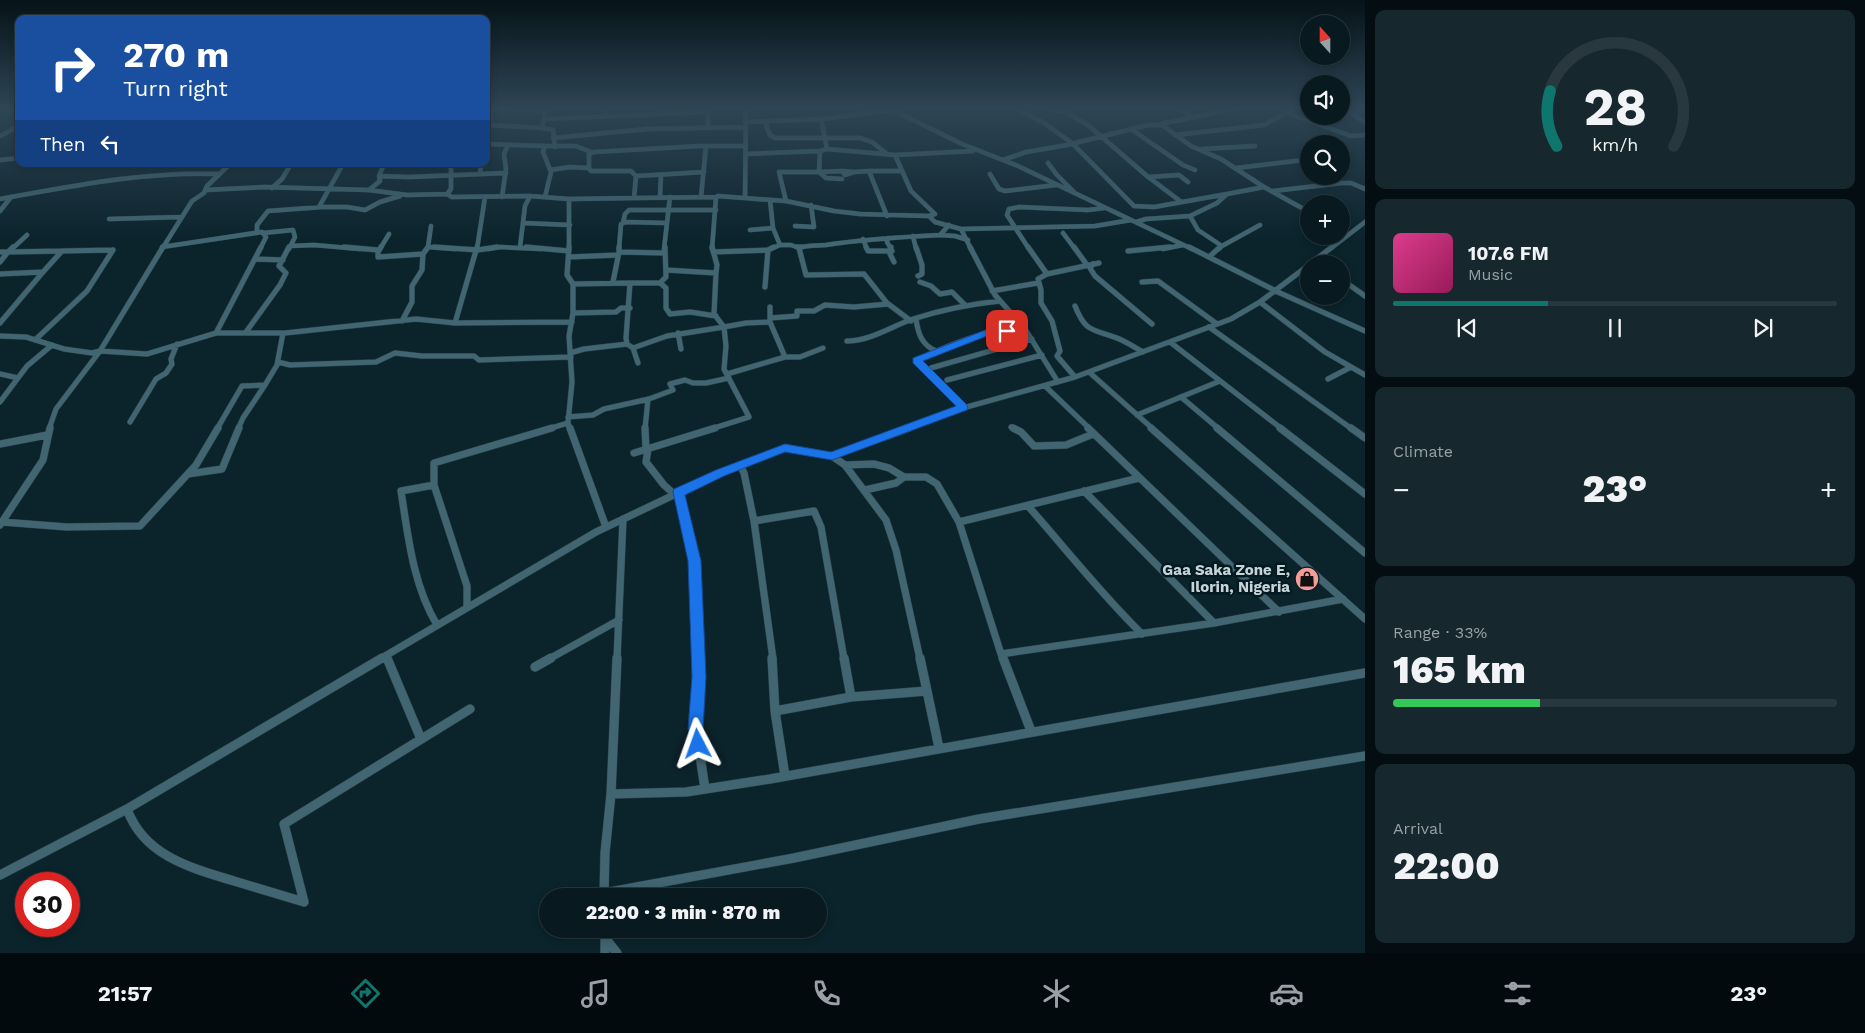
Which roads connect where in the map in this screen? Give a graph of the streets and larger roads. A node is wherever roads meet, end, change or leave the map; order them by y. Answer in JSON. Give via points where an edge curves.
{"nodes":[{"id":1,"x":505,"y":151,"type":"edge"},
{"id":2,"x":543,"y":151,"type":"edge"},
{"id":3,"x":601,"y":151,"type":"edge"},
{"id":4,"x":706,"y":151,"type":"edge"},
{"id":5,"x":808,"y":151,"type":"edge"},
{"id":6,"x":820,"y":151,"type":"edge"},
{"id":7,"x":863,"y":151,"type":"edge"},
{"id":8,"x":882,"y":151,"type":"edge"},
{"id":9,"x":966,"y":151,"type":"edge"},
{"id":10,"x":977,"y":151,"type":"edge"},
{"id":11,"x":1029,"y":151,"type":"edge"},
{"id":12,"x":1079,"y":151,"type":"edge"},
{"id":13,"x":1118,"y":151,"type":"edge"},
{"id":14,"x":1163,"y":151,"type":"edge"},
{"id":15,"x":1204,"y":151,"type":"edge"},
{"id":16,"x":591,"y":152,"type":"joint"},
{"id":17,"x":746,"y":154,"type":"joint"},
{"id":18,"x":888,"y":154,"type":"junction"},
{"id":19,"x":895,"y":155,"type":"junction"},
{"id":20,"x":15,"y":158,"type":"edge"},
{"id":21,"x":0,"y":160,"type":"edge"},
{"id":22,"x":1003,"y":160,"type":"junction"},
{"id":23,"x":1300,"y":160,"type":"edge"},
{"id":24,"x":1048,"y":163,"type":"dead end"},
{"id":25,"x":226,"y":167,"type":"edge"},
{"id":26,"x":289,"y":167,"type":"edge"},
{"id":27,"x":341,"y":167,"type":"edge"},
{"id":28,"x":383,"y":167,"type":"edge"},
{"id":29,"x":451,"y":167,"type":"edge"},
{"id":30,"x":481,"y":167,"type":"edge"},
{"id":31,"x":589,"y":168,"type":"junction"},
{"id":32,"x":1236,"y":168,"type":"junction"},
{"id":33,"x":550,"y":170,"type":"junction"},
{"id":34,"x":1195,"y":170,"type":"dead end"},
{"id":35,"x":869,"y":171,"type":"junction"},
{"id":36,"x":901,"y":171,"type":"junction"},
{"id":37,"x":704,"y":172,"type":"junction"},
{"id":38,"x":819,"y":172,"type":"junction"},
{"id":39,"x":506,"y":173,"type":"junction"},
{"id":40,"x":218,"y":174,"type":"junction"},
{"id":41,"x":480,"y":174,"type":"junction"},
{"id":42,"x":661,"y":174,"type":"junction"},
{"id":43,"x":990,"y":174,"type":"dead end"},
{"id":44,"x":452,"y":175,"type":"junction"},
{"id":45,"x":379,"y":176,"type":"junction"},
{"id":46,"x":636,"y":176,"type":"junction"},
{"id":47,"x":1148,"y":177,"type":"junction"},
{"id":48,"x":842,"y":179,"type":"dead end"},
{"id":49,"x":1188,"y":182,"type":"dead end"},
{"id":50,"x":1057,"y":185,"type":"junction"},
{"id":51,"x":1264,"y":187,"type":"junction"},
{"id":52,"x":272,"y":188,"type":"junction"},
{"id":53,"x":330,"y":189,"type":"junction"},
{"id":54,"x":1365,"y":189,"type":"edge"},
{"id":55,"x":205,"y":190,"type":"junction"},
{"id":56,"x":369,"y":190,"type":"junction"},
{"id":57,"x":1273,"y":192,"type":"junction"},
{"id":58,"x":446,"y":194,"type":"junction"},
{"id":59,"x":1227,"y":194,"type":"junction"},
{"id":60,"x":406,"y":195,"type":"junction"},
{"id":61,"x":1077,"y":195,"type":"junction"},
{"id":62,"x":502,"y":196,"type":"junction"},
{"id":63,"x":530,"y":196,"type":"junction"},
{"id":64,"x":11,"y":197,"type":"junction"},
{"id":65,"x":485,"y":197,"type":"junction"},
{"id":66,"x":545,"y":197,"type":"junction"},
{"id":67,"x":660,"y":197,"type":"junction"},
{"id":68,"x":670,"y":197,"type":"junction"},
{"id":69,"x":703,"y":197,"type":"junction"},
{"id":70,"x":716,"y":197,"type":"junction"},
{"id":71,"x":569,"y":198,"type":"junction"},
{"id":72,"x":634,"y":198,"type":"junction"},
{"id":73,"x":745,"y":198,"type":"junction"},
{"id":74,"x":0,"y":199,"type":"edge"},
{"id":75,"x":770,"y":200,"type":"junction"},
{"id":76,"x":786,"y":201,"type":"junction"},
{"id":77,"x":1180,"y":201,"type":"junction"},
{"id":78,"x":811,"y":205,"type":"junction"},
{"id":79,"x":319,"y":207,"type":"junction"},
{"id":80,"x":1300,"y":207,"type":"edge"},
{"id":81,"x":716,"y":208,"type":"junction"},
{"id":82,"x":1106,"y":208,"type":"junction"},
{"id":83,"x":668,"y":210,"type":"junction"},
{"id":84,"x":0,"y":212,"type":"edge"},
{"id":85,"x":887,"y":216,"type":"junction"},
{"id":86,"x":929,"y":216,"type":"junction"},
{"id":87,"x":1190,"y":216,"type":"junction"},
{"id":88,"x":181,"y":217,"type":"junction"},
{"id":89,"x":110,"y":219,"type":"dead end"},
{"id":90,"x":1134,"y":221,"type":"junction"},
{"id":91,"x":1365,"y":222,"type":"edge"},
{"id":92,"x":524,"y":223,"type":"junction"},
{"id":93,"x":623,"y":223,"type":"junction"},
{"id":94,"x":667,"y":223,"type":"junction"},
{"id":95,"x":570,"y":225,"type":"junction"},
{"id":96,"x":949,"y":225,"type":"junction"},
{"id":97,"x":1260,"y":225,"type":"dead end"},
{"id":98,"x":431,"y":226,"type":"dead end"},
{"id":99,"x":795,"y":226,"type":"dead end"},
{"id":100,"x":774,"y":228,"type":"junction"},
{"id":101,"x":1014,"y":228,"type":"junction"},
{"id":102,"x":962,"y":229,"type":"junction"},
{"id":103,"x":750,"y":230,"type":"dead end"},
{"id":104,"x":260,"y":233,"type":"junction"},
{"id":105,"x":1063,"y":233,"type":"dead end"},
{"id":106,"x":1350,"y":233,"type":"edge"},
{"id":107,"x":389,"y":234,"type":"dead end"},
{"id":108,"x":27,"y":235,"type":"dead end"},
{"id":109,"x":940,"y":235,"type":"junction"},
{"id":110,"x":913,"y":236,"type":"junction"},
{"id":111,"x":888,"y":238,"type":"junction"},
{"id":112,"x":863,"y":239,"type":"junction"},
{"id":113,"x":968,"y":240,"type":"junction"},
{"id":114,"x":780,"y":245,"type":"junction"},
{"id":115,"x":1184,"y":245,"type":"junction"},
{"id":116,"x":1335,"y":245,"type":"edge"},
{"id":117,"x":290,"y":246,"type":"junction"},
{"id":118,"x":1222,"y":246,"type":"junction"},
{"id":119,"x":162,"y":247,"type":"junction"},
{"id":120,"x":428,"y":247,"type":"junction"},
{"id":121,"x":520,"y":247,"type":"junction"},
{"id":122,"x":799,"y":248,"type":"junction"},
{"id":123,"x":476,"y":250,"type":"junction"},
{"id":124,"x":768,"y":250,"type":"junction"},
{"id":125,"x":62,"y":251,"type":"junction"},
{"id":126,"x":892,"y":251,"type":"junction"},
{"id":127,"x":1128,"y":251,"type":"dead end"},
{"id":128,"x":0,"y":252,"type":"edge"},
{"id":129,"x":8,"y":252,"type":"junction"},
{"id":130,"x":378,"y":252,"type":"junction"},
{"id":131,"x":713,"y":252,"type":"junction"},
{"id":132,"x":664,"y":253,"type":"junction"},
{"id":133,"x":423,"y":254,"type":"junction"},
{"id":134,"x":569,"y":254,"type":"junction"},
{"id":135,"x":619,"y":254,"type":"junction"},
{"id":136,"x":1322,"y":255,"type":"edge"},
{"id":137,"x":1209,"y":257,"type":"junction"},
{"id":138,"x":255,"y":259,"type":"junction"},
{"id":139,"x":283,"y":260,"type":"junction"},
{"id":140,"x":0,"y":262,"type":"edge"},
{"id":141,"x":894,"y":262,"type":"dead end"},
{"id":142,"x":1093,"y":264,"type":"junction"},
{"id":143,"x":666,"y":270,"type":"junction"},
{"id":144,"x":1300,"y":271,"type":"edge"},
{"id":145,"x":43,"y":272,"type":"junction"},
{"id":146,"x":716,"y":273,"type":"junction"},
{"id":147,"x":0,"y":274,"type":"edge"},
{"id":148,"x":1047,"y":274,"type":"junction"},
{"id":149,"x":918,"y":276,"type":"dead end"},
{"id":150,"x":613,"y":282,"type":"junction"},
{"id":151,"x":920,"y":282,"type":"dead end"},
{"id":152,"x":1142,"y":282,"type":"dead end"},
{"id":153,"x":630,"y":283,"type":"junction"},
{"id":154,"x":660,"y":283,"type":"junction"},
{"id":155,"x":1038,"y":283,"type":"junction"},
{"id":156,"x":572,"y":284,"type":"junction"},
{"id":157,"x":1350,"y":285,"type":"edge"},
{"id":158,"x":766,"y":287,"type":"dead end"},
{"id":159,"x":1275,"y":290,"type":"junction"},
{"id":160,"x":992,"y":291,"type":"junction"},
{"id":161,"x":1365,"y":296,"type":"edge"},
{"id":162,"x":1000,"y":301,"type":"junction"},
{"id":163,"x":1260,"y":302,"type":"junction"},
{"id":164,"x":888,"y":304,"type":"junction"},
{"id":165,"x":965,"y":305,"type":"junction"},
{"id":166,"x":1075,"y":306,"type":"dead end"},
{"id":167,"x":770,"y":307,"type":"dead end"},
{"id":168,"x":630,"y":308,"type":"junction"},
{"id":169,"x":573,"y":313,"type":"junction"},
{"id":170,"x":716,"y":316,"type":"junction"},
{"id":171,"x":770,"y":320,"type":"junction"},
{"id":172,"x":913,"y":320,"type":"junction"},
{"id":173,"x":402,"y":321,"type":"junction"},
{"id":174,"x":0,"y":322,"type":"edge"},
{"id":175,"x":572,"y":322,"type":"junction"},
{"id":176,"x":455,"y":323,"type":"junction"},
{"id":177,"x":1152,"y":324,"type":"dead end"},
{"id":178,"x":1217,"y":324,"type":"junction"},
{"id":179,"x":724,"y":326,"type":"junction"},
{"id":180,"x":1209,"y":327,"type":"junction"},
{"id":181,"x":1365,"y":331,"type":"edge"},
{"id":182,"x":246,"y":332,"type":"junction"},
{"id":183,"x":216,"y":333,"type":"junction"},
{"id":184,"x":283,"y":333,"type":"junction"},
{"id":185,"x":678,"y":333,"type":"junction"},
{"id":186,"x":0,"y":336,"type":"edge"},
{"id":187,"x":1030,"y":336,"type":"junction"},
{"id":188,"x":35,"y":340,"type":"junction"},
{"id":189,"x":847,"y":341,"type":"dead end"},
{"id":190,"x":1170,"y":342,"type":"junction"},
{"id":191,"x":177,"y":344,"type":"junction"},
{"id":192,"x":627,"y":344,"type":"junction"},
{"id":193,"x":52,"y":345,"type":"junction"},
{"id":194,"x":634,"y":348,"type":"junction"},
{"id":195,"x":823,"y":348,"type":"dead end"},
{"id":196,"x":681,"y":349,"type":"dead end"},
{"id":197,"x":100,"y":351,"type":"junction"},
{"id":198,"x":936,"y":352,"type":"junction"},
{"id":199,"x":1143,"y":352,"type":"junction"},
{"id":200,"x":570,"y":355,"type":"junction"},
{"id":201,"x":1042,"y":355,"type":"junction"},
{"id":202,"x":785,"y":358,"type":"junction"},
{"id":203,"x":278,"y":362,"type":"junction"},
{"id":204,"x":638,"y":363,"type":"dead end"},
{"id":205,"x":1351,"y":367,"type":"junction"},
{"id":206,"x":930,"y":368,"type":"dead end"},
{"id":207,"x":1089,"y":372,"type":"junction"},
{"id":208,"x":0,"y":374,"type":"edge"},
{"id":209,"x":1365,"y":375,"type":"edge"},
{"id":210,"x":728,"y":376,"type":"junction"},
{"id":211,"x":1075,"y":377,"type":"junction"},
{"id":212,"x":18,"y":378,"type":"junction"},
{"id":213,"x":1328,"y":379,"type":"dead end"},
{"id":214,"x":947,"y":380,"type":"dead end"},
{"id":215,"x":1220,"y":381,"type":"junction"},
{"id":216,"x":1058,"y":382,"type":"junction"},
{"id":217,"x":265,"y":385,"type":"junction"},
{"id":218,"x":1045,"y":386,"type":"junction"},
{"id":219,"x":1181,"y":397,"type":"junction"},
{"id":220,"x":648,"y":399,"type":"junction"},
{"id":221,"x":0,"y":402,"type":"edge"},
{"id":222,"x":963,"y":408,"type":"junction"},
{"id":223,"x":1137,"y":415,"type":"junction"},
{"id":224,"x":568,"y":420,"type":"junction"},
{"id":225,"x":130,"y":422,"type":"dead end"},
{"id":226,"x":1011,"y":427,"type":"dead end"},
{"id":227,"x":1093,"y":434,"type":"junction"},
{"id":228,"x":47,"y":435,"type":"junction"},
{"id":229,"x":1365,"y":438,"type":"edge"},
{"id":230,"x":0,"y":444,"type":"edge"},
{"id":231,"x":647,"y":449,"type":"junction"},
{"id":232,"x":634,"y":453,"type":"dead end"},
{"id":233,"x":832,"y":456,"type":"junction"},
{"id":234,"x":740,"y":465,"type":"junction"},
{"id":235,"x":845,"y":465,"type":"junction"},
{"id":236,"x":188,"y":474,"type":"junction"},
{"id":237,"x":904,"y":478,"type":"junction"},
{"id":238,"x":1139,"y":478,"type":"junction"},
{"id":239,"x":434,"y":485,"type":"junction"},
{"id":240,"x":865,"y":490,"type":"junction"},
{"id":241,"x":1084,"y":491,"type":"junction"},
{"id":242,"x":676,"y":493,"type":"junction"},
{"id":243,"x":1365,"y":494,"type":"edge"},
{"id":244,"x":1028,"y":506,"type":"junction"},
{"id":245,"x":623,"y":519,"type":"junction"},
{"id":246,"x":754,"y":521,"type":"junction"},
{"id":247,"x":959,"y":522,"type":"junction"},
{"id":248,"x":1,"y":524,"type":"edge"},
{"id":249,"x":606,"y":527,"type":"junction"},
{"id":250,"x":1365,"y":553,"type":"edge"},
{"id":251,"x":1343,"y":599,"type":"junction"},
{"id":252,"x":467,"y":607,"type":"junction"},
{"id":253,"x":1279,"y":612,"type":"junction"},
{"id":254,"x":1365,"y":619,"type":"edge"},
{"id":255,"x":619,"y":620,"type":"junction"},
{"id":256,"x":1214,"y":623,"type":"junction"},
{"id":257,"x":437,"y":625,"type":"junction"},
{"id":258,"x":1142,"y":634,"type":"junction"},
{"id":259,"x":1001,"y":654,"type":"junction"},
{"id":260,"x":386,"y":656,"type":"junction"},
{"id":261,"x":535,"y":667,"type":"dead end"},
{"id":262,"x":1365,"y":673,"type":"edge"},
{"id":263,"x":927,"y":691,"type":"junction"},
{"id":264,"x":851,"y":697,"type":"junction"},
{"id":265,"x":470,"y":709,"type":"dead end"},
{"id":266,"x":775,"y":711,"type":"junction"},
{"id":267,"x":1031,"y":731,"type":"junction"},
{"id":268,"x":421,"y":739,"type":"junction"},
{"id":269,"x":939,"y":748,"type":"junction"},
{"id":270,"x":1365,"y":756,"type":"edge"},
{"id":271,"x":785,"y":776,"type":"junction"},
{"id":272,"x":705,"y":789,"type":"junction"},
{"id":273,"x":611,"y":794,"type":"junction"},
{"id":274,"x":127,"y":810,"type":"junction"},
{"id":275,"x":0,"y":875,"type":"edge"},
{"id":276,"x":604,"y":888,"type":"edge"},
{"id":277,"x":636,"y":888,"type":"edge"},
{"id":278,"x":605,"y":938,"type":"edge"},
{"id":279,"x":608,"y":938,"type":"edge"},
{"id":280,"x":605,"y":953,"type":"edge"},
{"id":281,"x":617,"y":953,"type":"edge"}],
"edges":[{"from":1,"to":39,"type":"street"},
{"from":2,"to":33,"type":"street"},
{"from":3,"to":16,"type":"street"},
{"from":4,"to":37,"type":"street"},
{"from":5,"to":17,"type":"street"},
{"from":6,"to":38,"type":"street"},
{"from":7,"to":18,"type":"street"},
{"from":8,"to":18,"type":"street"},
{"from":9,"to":19,"type":"street"},
{"from":10,"to":22,"type":"street"},
{"from":11,"to":22,"type":"street"},
{"from":12,"to":77,"type":"street","via":[[1134,206]]},
{"from":13,"to":47,"type":"street"},
{"from":14,"to":34,"type":"street"},
{"from":15,"to":32,"type":"street"},
{"from":16,"to":31,"type":"street"},
{"from":17,"to":73,"type":"street"},
{"from":18,"to":19,"type":"street"},
{"from":19,"to":36,"type":"street"},
{"from":20,"to":21,"type":"street"},
{"from":22,"to":50,"type":"street"},
{"from":23,"to":32,"type":"street"},
{"from":24,"to":61,"type":"street"},
{"from":25,"to":40,"type":"street"},
{"from":26,"to":52,"type":"street"},
{"from":27,"to":53,"type":"street"},
{"from":28,"to":45,"type":"street"},
{"from":29,"to":44,"type":"street"},
{"from":30,"to":41,"type":"street"},
{"from":31,"to":33,"type":"street"},
{"from":31,"to":46,"type":"street","via":[[600,172],[631,171]]},
{"from":32,"to":51,"type":"street"},
{"from":33,"to":66,"type":"street"},
{"from":35,"to":36,"type":"street"},
{"from":35,"to":38,"type":"street"},
{"from":35,"to":85,"type":"street"},
{"from":36,"to":86,"type":"street","via":[[911,191],[935,214]]},
{"from":37,"to":42,"type":"street"},
{"from":37,"to":69,"type":"street"},
{"from":38,"to":48,"type":"street","via":[[826,178]]},
{"from":38,"to":76,"type":"street","via":[[779,172]]},
{"from":39,"to":41,"type":"street"},
{"from":39,"to":62,"type":"street"},
{"from":40,"to":55,"type":"street"},
{"from":40,"to":64,"type":"street","via":[[96,181]]},
{"from":41,"to":44,"type":"street"},
{"from":42,"to":46,"type":"street"},
{"from":42,"to":67,"type":"street"},
{"from":43,"to":50,"type":"street","via":[[1002,191]]},
{"from":44,"to":45,"type":"street"},
{"from":44,"to":58,"type":"street","via":[[451,189]]},
{"from":45,"to":56,"type":"street","via":[[380,181]]},
{"from":46,"to":72,"type":"street"},
{"from":47,"to":49,"type":"street","via":[[1178,175]]},
{"from":47,"to":77,"type":"street"},
{"from":50,"to":61,"type":"street"},
{"from":51,"to":57,"type":"street"},
{"from":51,"to":59,"type":"street"},
{"from":52,"to":53,"type":"street"},
{"from":52,"to":55,"type":"street"},
{"from":53,"to":56,"type":"street"},
{"from":53,"to":79,"type":"street"},
{"from":54,"to":57,"type":"street","via":[[1352,183],[1342,183]]},
{"from":55,"to":88,"type":"street"},
{"from":56,"to":60,"type":"street"},
{"from":57,"to":80,"type":"street"},
{"from":58,"to":60,"type":"street"},
{"from":58,"to":65,"type":"street","via":[[452,198]]},
{"from":59,"to":77,"type":"street"},
{"from":59,"to":87,"type":"street"},
{"from":60,"to":79,"type":"street","via":[[365,210]]},
{"from":61,"to":82,"type":"street"},
{"from":62,"to":63,"type":"street"},
{"from":62,"to":65,"type":"street"},
{"from":63,"to":66,"type":"street"},
{"from":63,"to":92,"type":"street","via":[[525,206]]},
{"from":64,"to":74,"type":"street"},
{"from":64,"to":84,"type":"street"},
{"from":65,"to":123,"type":"street"},
{"from":66,"to":71,"type":"street"},
{"from":67,"to":68,"type":"street"},
{"from":67,"to":72,"type":"street"},
{"from":68,"to":69,"type":"street"},
{"from":68,"to":83,"type":"street"},
{"from":69,"to":70,"type":"street"},
{"from":69,"to":81,"type":"street"},
{"from":70,"to":73,"type":"street"},
{"from":70,"to":81,"type":"street"},
{"from":71,"to":72,"type":"street"},
{"from":71,"to":95,"type":"street"},
{"from":73,"to":75,"type":"street"},
{"from":75,"to":76,"type":"street"},
{"from":75,"to":100,"type":"street"},
{"from":76,"to":78,"type":"street"},
{"from":78,"to":85,"type":"street","via":[[834,211]]},
{"from":78,"to":99,"type":"street","via":[[814,227]]},
{"from":79,"to":104,"type":"street","via":[[268,212],[257,225]]},
{"from":81,"to":83,"type":"street"},
{"from":81,"to":131,"type":"street"},
{"from":82,"to":90,"type":"street"},
{"from":82,"to":101,"type":"street","via":[[1012,208],[1007,215]]},
{"from":83,"to":93,"type":"street","via":[[629,210]]},
{"from":83,"to":94,"type":"street"},
{"from":85,"to":86,"type":"street"},
{"from":86,"to":96,"type":"street","via":[[935,222]]},
{"from":87,"to":90,"type":"street"},
{"from":87,"to":118,"type":"street","via":[[1196,228]]},
{"from":88,"to":89,"type":"street"},
{"from":88,"to":119,"type":"street"},
{"from":90,"to":101,"type":"street","via":[[1096,226]]},
{"from":90,"to":115,"type":"street"},
{"from":91,"to":106,"type":"street"},
{"from":92,"to":95,"type":"street"},
{"from":92,"to":121,"type":"street"},
{"from":93,"to":94,"type":"street"},
{"from":93,"to":135,"type":"street"},
{"from":94,"to":132,"type":"street"},
{"from":95,"to":134,"type":"street"},
{"from":96,"to":102,"type":"street"},
{"from":96,"to":109,"type":"street"},
{"from":97,"to":118,"type":"street"},
{"from":98,"to":120,"type":"street"},
{"from":100,"to":103,"type":"street"},
{"from":100,"to":114,"type":"street"},
{"from":101,"to":102,"type":"street"},
{"from":101,"to":148,"type":"street"},
{"from":102,"to":113,"type":"street"},
{"from":104,"to":117,"type":"street","via":[[293,230],[295,237]]},
{"from":104,"to":119,"type":"street"},
{"from":104,"to":138,"type":"street","via":[[266,237]]},
{"from":105,"to":142,"type":"street"},
{"from":107,"to":130,"type":"street"},
{"from":108,"to":129,"type":"street"},
{"from":109,"to":110,"type":"street"},
{"from":109,"to":113,"type":"street"},
{"from":110,"to":111,"type":"street"},
{"from":110,"to":149,"type":"street","via":[[924,269]]},
{"from":111,"to":112,"type":"street"},
{"from":111,"to":126,"type":"street"},
{"from":112,"to":122,"type":"street"},
{"from":112,"to":126,"type":"street","via":[[868,251]]},
{"from":113,"to":160,"type":"street"},
{"from":114,"to":122,"type":"street"},
{"from":114,"to":124,"type":"street"},
{"from":115,"to":127,"type":"street"},
{"from":115,"to":137,"type":"street"},
{"from":116,"to":136,"type":"street"},
{"from":117,"to":130,"type":"street","via":[[314,245]]},
{"from":117,"to":139,"type":"street"},
{"from":118,"to":137,"type":"street"},
{"from":119,"to":197,"type":"street"},
{"from":120,"to":123,"type":"street"},
{"from":120,"to":133,"type":"street"},
{"from":121,"to":123,"type":"street"},
{"from":121,"to":134,"type":"street"},
{"from":122,"to":164,"type":"street","via":[[806,275],[864,274]]},
{"from":123,"to":176,"type":"street"},
{"from":124,"to":131,"type":"street"},
{"from":124,"to":158,"type":"street"},
{"from":125,"to":129,"type":"street"},
{"from":125,"to":145,"type":"street"},
{"from":125,"to":188,"type":"street","via":[[113,250],[87,290]]},
{"from":126,"to":141,"type":"street","via":[[890,254]]},
{"from":128,"to":129,"type":"street"},
{"from":129,"to":140,"type":"street"},
{"from":130,"to":133,"type":"street","via":[[378,257]]},
{"from":131,"to":146,"type":"street","via":[[718,265]]},
{"from":132,"to":135,"type":"street"},
{"from":132,"to":143,"type":"street"},
{"from":133,"to":173,"type":"street","via":[[422,270],[412,286],[412,302]]},
{"from":134,"to":135,"type":"street"},
{"from":134,"to":156,"type":"street","via":[[567,276]]},
{"from":135,"to":150,"type":"street"},
{"from":137,"to":159,"type":"street"},
{"from":138,"to":139,"type":"street"},
{"from":138,"to":183,"type":"street"},
{"from":139,"to":182,"type":"street","via":[[279,266],[286,273],[280,285]]},
{"from":142,"to":148,"type":"street"},
{"from":142,"to":177,"type":"street","via":[[1091,272],[1100,282]]},
{"from":143,"to":146,"type":"street"},
{"from":143,"to":154,"type":"street","via":[[666,278]]},
{"from":144,"to":159,"type":"street"},
{"from":145,"to":147,"type":"street"},
{"from":145,"to":174,"type":"street"},
{"from":146,"to":170,"type":"street"},
{"from":148,"to":155,"type":"street","via":[[1039,278]]},
{"from":150,"to":153,"type":"street"},
{"from":150,"to":156,"type":"street"},
{"from":151,"to":165,"type":"street","via":[[932,286],[940,294],[952,292]]},
{"from":152,"to":178,"type":"street","via":[[1158,281]]},
{"from":153,"to":154,"type":"street"},
{"from":153,"to":168,"type":"street"},
{"from":154,"to":170,"type":"street","via":[[666,288],[666,308],[670,314],[690,312]]},
{"from":155,"to":160,"type":"street"},
{"from":155,"to":211,"type":"street","via":[[1041,303],[1051,319],[1060,345],[1057,356]]},
{"from":156,"to":169,"type":"street"},
{"from":157,"to":161,"type":"street"},
{"from":159,"to":163,"type":"street"},
{"from":159,"to":181,"type":"street"},
{"from":160,"to":162,"type":"street"},
{"from":162,"to":165,"type":"street"},
{"from":162,"to":187,"type":"street"},
{"from":163,"to":178,"type":"street"},
{"from":163,"to":205,"type":"street","via":[[1325,352]]},
{"from":164,"to":171,"type":"street","via":[[825,305],[812,312],[802,310],[797,311],[797,316]]},
{"from":164,"to":172,"type":"street"},
{"from":165,"to":172,"type":"street"},
{"from":166,"to":199,"type":"street","via":[[1080,318],[1092,330],[1115,337]]},
{"from":167,"to":171,"type":"street"},
{"from":168,"to":169,"type":"street","via":[[616,312]]},
{"from":168,"to":192,"type":"street","via":[[625,336]]},
{"from":169,"to":175,"type":"street"},
{"from":170,"to":179,"type":"street"},
{"from":171,"to":179,"type":"street"},
{"from":171,"to":202,"type":"street"},
{"from":172,"to":189,"type":"street"},
{"from":172,"to":198,"type":"street","via":[[926,347]]},
{"from":173,"to":176,"type":"street","via":[[416,319]]},
{"from":173,"to":184,"type":"street"},
{"from":175,"to":176,"type":"street"},
{"from":175,"to":200,"type":"street"},
{"from":178,"to":180,"type":"street"},
{"from":179,"to":185,"type":"street"},
{"from":179,"to":210,"type":"street","via":[[724,369]]},
{"from":180,"to":190,"type":"street"},
{"from":180,"to":229,"type":"street"},
{"from":182,"to":183,"type":"street"},
{"from":182,"to":184,"type":"street"},
{"from":183,"to":191,"type":"street"},
{"from":184,"to":203,"type":"street"},
{"from":185,"to":194,"type":"street"},
{"from":185,"to":196,"type":"street"},
{"from":186,"to":188,"type":"street"},
{"from":187,"to":198,"type":"street","via":[[1016,330],[991,331]]},
{"from":187,"to":201,"type":"street"},
{"from":187,"to":206,"type":"street"},
{"from":188,"to":193,"type":"street"},
{"from":190,"to":199,"type":"street"},
{"from":190,"to":215,"type":"street"},
{"from":191,"to":197,"type":"street","via":[[147,354]]},
{"from":191,"to":225,"type":"street","via":[[166,374],[156,379]]},
{"from":192,"to":194,"type":"street"},
{"from":192,"to":200,"type":"street","via":[[582,348]]},
{"from":193,"to":197,"type":"street","via":[[92,353]]},
{"from":193,"to":212,"type":"street"},
{"from":194,"to":204,"type":"street"},
{"from":195,"to":202,"type":"street","via":[[813,354]]},
{"from":197,"to":228,"type":"street","via":[[56,409]]},
{"from":198,"to":222,"type":"street","via":[[917,360]]},
{"from":199,"to":207,"type":"street"},
{"from":200,"to":203,"type":"street","via":[[479,360],[474,356],[395,353],[376,362],[290,365]]},
{"from":200,"to":224,"type":"street","via":[[572,382]]},
{"from":201,"to":214,"type":"street"},
{"from":201,"to":216,"type":"street"},
{"from":202,"to":210,"type":"street"},
{"from":203,"to":217,"type":"street"},
{"from":205,"to":209,"type":"street"},
{"from":205,"to":213,"type":"street"},
{"from":207,"to":211,"type":"street"},
{"from":207,"to":223,"type":"street"},
{"from":208,"to":212,"type":"street"},
{"from":210,"to":220,"type":"street","via":[[706,383],[685,380],[670,384],[673,390]]},
{"from":210,"to":231,"type":"street","via":[[749,417]]},
{"from":211,"to":216,"type":"street"},
{"from":212,"to":221,"type":"street"},
{"from":215,"to":219,"type":"street"},
{"from":215,"to":243,"type":"street"},
{"from":216,"to":218,"type":"street"},
{"from":217,"to":236,"type":"street","via":[[242,386]]},
{"from":217,"to":236,"type":"street","via":[[243,418],[222,469]]},
{"from":218,"to":222,"type":"street"},
{"from":218,"to":227,"type":"street"},
{"from":219,"to":223,"type":"street"},
{"from":219,"to":250,"type":"street"},
{"from":220,"to":224,"type":"street"},
{"from":220,"to":231,"type":"street","via":[[643,443]]},
{"from":222,"to":233,"type":"street"},
{"from":223,"to":251,"type":"street"},
{"from":224,"to":239,"type":"street","via":[[434,463]]},
{"from":224,"to":249,"type":"street"},
{"from":226,"to":227,"type":"street","via":[[1021,432],[1034,446],[1066,444]]},
{"from":227,"to":238,"type":"street"},
{"from":228,"to":230,"type":"street"},
{"from":228,"to":248,"type":"street","via":[[43,460]]},
{"from":231,"to":232,"type":"street"},
{"from":231,"to":242,"type":"street","via":[[646,462],[664,485]]},
{"from":233,"to":234,"type":"street","via":[[785,448]]},
{"from":233,"to":235,"type":"street"},
{"from":234,"to":242,"type":"street"},
{"from":234,"to":246,"type":"street"},
{"from":235,"to":237,"type":"street","via":[[874,464],[889,468]]},
{"from":235,"to":240,"type":"street"},
{"from":236,"to":248,"type":"street","via":[[140,526],[67,528]]},
{"from":237,"to":240,"type":"street"},
{"from":237,"to":247,"type":"street","via":[[926,477],[937,484]]},
{"from":238,"to":241,"type":"street"},
{"from":238,"to":253,"type":"street"},
{"from":239,"to":252,"type":"street","via":[[467,586]]},
{"from":239,"to":257,"type":"street","via":[[401,492],[428,614]]},
{"from":240,"to":263,"type":"street","via":[[886,520],[896,550]]},
{"from":241,"to":244,"type":"street"},
{"from":241,"to":256,"type":"street"},
{"from":242,"to":245,"type":"street"},
{"from":242,"to":272,"type":"street","via":[[695,561],[699,677],[696,729]]},
{"from":244,"to":247,"type":"street"},
{"from":244,"to":258,"type":"street","via":[[1111,604]]},
{"from":245,"to":249,"type":"street"},
{"from":245,"to":255,"type":"street"},
{"from":246,"to":264,"type":"street","via":[[814,511],[821,527]]},
{"from":246,"to":266,"type":"street","via":[[773,662]]},
{"from":247,"to":259,"type":"street"},
{"from":249,"to":252,"type":"street"},
{"from":251,"to":253,"type":"street"},
{"from":251,"to":254,"type":"street"},
{"from":252,"to":257,"type":"street"},
{"from":253,"to":256,"type":"street"},
{"from":255,"to":261,"type":"street"},
{"from":255,"to":273,"type":"street"},
{"from":256,"to":258,"type":"street"},
{"from":257,"to":260,"type":"street"},
{"from":258,"to":259,"type":"street"},
{"from":259,"to":267,"type":"street"},
{"from":260,"to":268,"type":"street"},
{"from":260,"to":274,"type":"street"},
{"from":262,"to":267,"type":"street"},
{"from":263,"to":264,"type":"street"},
{"from":263,"to":269,"type":"street"},
{"from":264,"to":266,"type":"street"},
{"from":265,"to":268,"type":"street"},
{"from":266,"to":271,"type":"street"},
{"from":267,"to":269,"type":"street"},
{"from":268,"to":274,"type":"street","via":[[284,824],[304,902],[182,865],[160,852],[132,823]]},
{"from":269,"to":271,"type":"street"},
{"from":270,"to":277,"type":"street","via":[[979,819]]},
{"from":271,"to":272,"type":"street"},
{"from":272,"to":273,"type":"street"},
{"from":273,"to":276,"type":"street"},
{"from":274,"to":275,"type":"street"},
{"from":278,"to":280,"type":"street"},
{"from":279,"to":281,"type":"street"}]}
